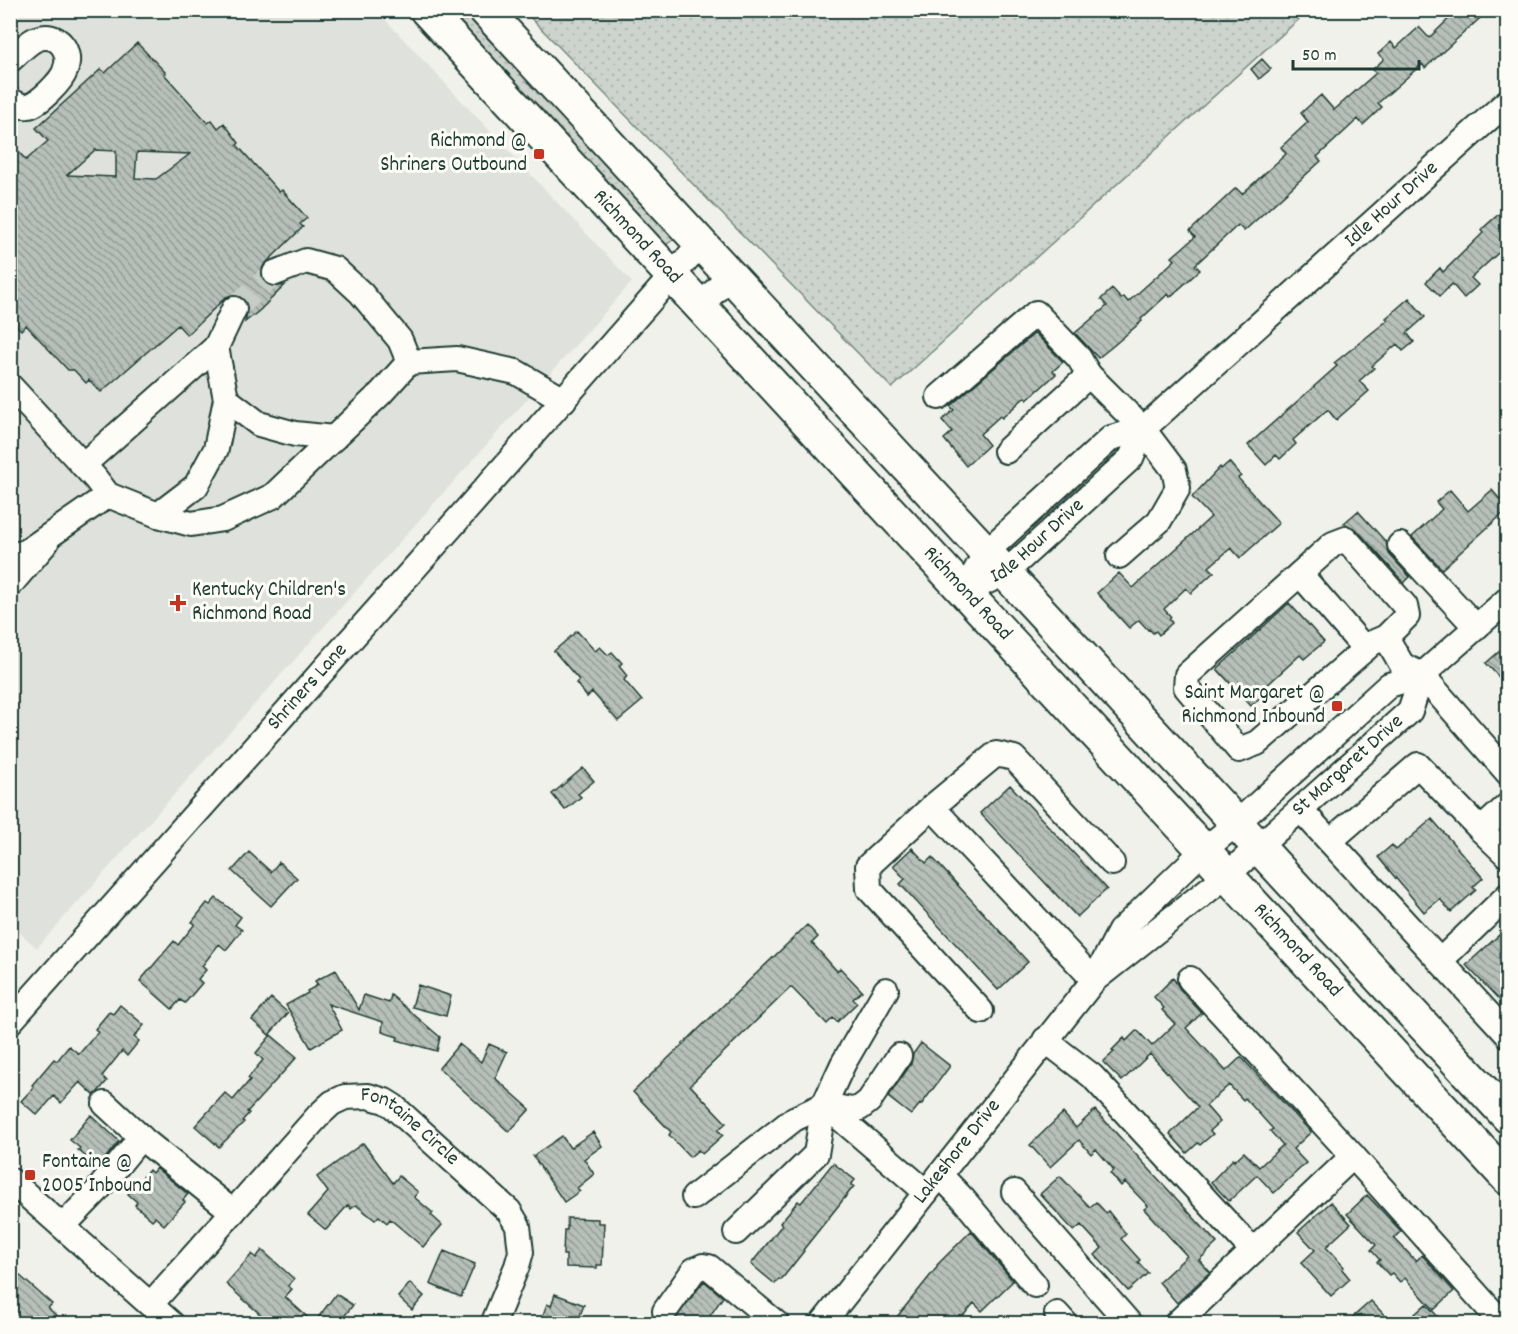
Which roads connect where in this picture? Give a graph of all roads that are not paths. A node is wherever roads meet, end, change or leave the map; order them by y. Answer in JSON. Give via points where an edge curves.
{"nodes":[{"id":1,"x":426,"y":10,"type":"edge"},
{"id":2,"x":485,"y":10,"type":"edge"},
{"id":3,"x":10,"y":60,"type":"edge"},
{"id":4,"x":10,"y":100,"type":"edge"},
{"id":5,"x":1508,"y":101,"type":"edge"},
{"id":6,"x":700,"y":244,"type":"junction"},
{"id":7,"x":275,"y":273,"type":"tunnel mouth"},
{"id":8,"x":672,"y":276,"type":"junction"},
{"id":9,"x":730,"y":276,"type":"junction"},
{"id":10,"x":700,"y":306,"type":"junction"},
{"id":11,"x":234,"y":309,"type":"tunnel mouth"},
{"id":12,"x":216,"y":347,"type":"junction"},
{"id":13,"x":408,"y":362,"type":"junction"},
{"id":14,"x":1089,"y":375,"type":"junction"},
{"id":15,"x":10,"y":386,"type":"edge"},
{"id":16,"x":939,"y":397,"type":"dead end"},
{"id":17,"x":226,"y":399,"type":"junction"},
{"id":18,"x":564,"y":400,"type":"junction"},
{"id":19,"x":1143,"y":429,"type":"junction"},
{"id":20,"x":334,"y":438,"type":"junction"},
{"id":21,"x":1006,"y":451,"type":"dead end"},
{"id":22,"x":83,"y":465,"type":"junction"},
{"id":23,"x":108,"y":495,"type":"junction"},
{"id":24,"x":158,"y":515,"type":"junction"},
{"id":25,"x":54,"y":533,"type":"junction"},
{"id":26,"x":1400,"y":545,"type":"dead end"},
{"id":27,"x":10,"y":556,"type":"edge"},
{"id":28,"x":1119,"y":556,"type":"dead end"},
{"id":29,"x":995,"y":563,"type":"junction"},
{"id":30,"x":1300,"y":574,"type":"junction"},
{"id":31,"x":10,"y":585,"type":"edge"},
{"id":32,"x":964,"y":592,"type":"junction"},
{"id":33,"x":1508,"y":599,"type":"edge"},
{"id":34,"x":1476,"y":627,"type":"junction"},
{"id":35,"x":1386,"y":637,"type":"junction"},
{"id":36,"x":1365,"y":649,"type":"junction"},
{"id":37,"x":1422,"y":675,"type":"junction"},
{"id":38,"x":1504,"y":763,"type":"edge"},
{"id":39,"x":1508,"y":805,"type":"edge"},
{"id":40,"x":932,"y":807,"type":"junction"},
{"id":41,"x":1301,"y":810,"type":"junction"},
{"id":42,"x":1237,"y":823,"type":"junction"},
{"id":43,"x":1481,"y":830,"type":"junction"},
{"id":44,"x":1330,"y":841,"type":"junction"},
{"id":45,"x":1260,"y":848,"type":"junction"},
{"id":46,"x":1204,"y":850,"type":"junction"},
{"id":47,"x":1508,"y":856,"type":"edge"},
{"id":48,"x":1112,"y":863,"type":"dead end"},
{"id":49,"x":1227,"y":875,"type":"junction"},
{"id":50,"x":1508,"y":895,"type":"edge"},
{"id":51,"x":1440,"y":961,"type":"junction"},
{"id":52,"x":1094,"y":980,"type":"junction"},
{"id":53,"x":1190,"y":980,"type":"dead end"},
{"id":54,"x":886,"y":990,"type":"dead end"},
{"id":55,"x":981,"y":1011,"type":"dead end"},
{"id":56,"x":10,"y":1022,"type":"edge"},
{"id":57,"x":1508,"y":1035,"type":"edge"},
{"id":58,"x":1046,"y":1040,"type":"junction"},
{"id":59,"x":899,"y":1056,"type":"dead end"},
{"id":60,"x":105,"y":1104,"type":"dead end"},
{"id":61,"x":824,"y":1105,"type":"junction"},
{"id":62,"x":1508,"y":1117,"type":"edge"},
{"id":63,"x":141,"y":1137,"type":"junction"},
{"id":64,"x":1353,"y":1156,"type":"junction"},
{"id":65,"x":1508,"y":1179,"type":"edge"},
{"id":66,"x":10,"y":1180,"type":"edge"},
{"id":67,"x":933,"y":1184,"type":"junction"},
{"id":68,"x":1014,"y":1192,"type":"dead end"},
{"id":69,"x":694,"y":1197,"type":"dead end"},
{"id":70,"x":233,"y":1212,"type":"junction"},
{"id":71,"x":63,"y":1226,"type":"junction"},
{"id":72,"x":736,"y":1232,"type":"dead end"},
{"id":73,"x":1253,"y":1251,"type":"junction"},
{"id":74,"x":1035,"y":1285,"type":"dead end"},
{"id":75,"x":150,"y":1305,"type":"junction"},
{"id":76,"x":665,"y":1311,"type":"dead end"},
{"id":77,"x":1497,"y":1321,"type":"edge"},
{"id":78,"x":172,"y":1323,"type":"edge"},
{"id":79,"x":493,"y":1323,"type":"edge"},
{"id":80,"x":777,"y":1323,"type":"edge"},
{"id":81,"x":822,"y":1323,"type":"edge"},
{"id":82,"x":1130,"y":1323,"type":"edge"},
{"id":83,"x":1176,"y":1323,"type":"edge"}],
"edges":[{"from":1,"to":8,"type":"main road","name":"Richmond Road"},
{"from":2,"to":6,"type":"main road","name":"Richmond Road"},
{"from":3,"to":4,"type":"street","via":[[42,37],[61,42],[68,60],[59,80],[35,103],[18,105]]},
{"from":5,"to":19,"type":"street","name":"Idle Hour Drive"},
{"from":6,"to":8,"type":"street","name":"Shriners Lane"},
{"from":6,"to":9,"type":"main road","name":"Richmond Road"},
{"from":7,"to":13,"type":"street","via":[[306,261],[335,269],[400,340]]},
{"from":8,"to":10,"type":"main road","name":"Richmond Road"},
{"from":8,"to":18,"type":"street","name":"Shriners Lane"},
{"from":9,"to":10,"type":"street"},
{"from":9,"to":29,"type":"main road","name":"Richmond Road"},
{"from":10,"to":32,"type":"main road","name":"Richmond Road"},
{"from":11,"to":12,"type":"street"},
{"from":12,"to":17,"type":"street"},
{"from":12,"to":22,"type":"street"},
{"from":13,"to":18,"type":"street","via":[[457,359],[516,372]]},
{"from":13,"to":20,"type":"street"},
{"from":14,"to":16,"type":"street","via":[[1079,358],[1036,314]]},
{"from":14,"to":19,"type":"street"},
{"from":14,"to":21,"type":"street"},
{"from":15,"to":22,"type":"street"},
{"from":17,"to":20,"type":"street","via":[[259,424],[295,434]]},
{"from":17,"to":24,"type":"street","via":[[216,449],[196,486]]},
{"from":18,"to":56,"type":"street","name":"Shriners Lane"},
{"from":19,"to":28,"type":"street","via":[[1174,470],[1178,488],[1159,521]]},
{"from":19,"to":29,"type":"street","name":"Idle Hour Drive","via":[[1131,459]]},
{"from":20,"to":24,"type":"street","via":[[273,496],[224,519],[191,524]]},
{"from":22,"to":23,"type":"street"},
{"from":23,"to":24,"type":"street"},
{"from":23,"to":25,"type":"street"},
{"from":25,"to":27,"type":"street","via":[[26,552]]},
{"from":25,"to":31,"type":"street"},
{"from":26,"to":34,"type":"street"},
{"from":29,"to":32,"type":"street","name":"Idle Hour Drive"},
{"from":29,"to":42,"type":"main road","name":"Richmond Road"},
{"from":30,"to":35,"type":"street","via":[[1333,544],[1346,539],[1405,606],[1407,616]]},
{"from":30,"to":36,"type":"street"},
{"from":30,"to":36,"type":"street","via":[[1187,675],[1186,687],[1239,750],[1257,743]]},
{"from":32,"to":46,"type":"main road","name":"Richmond Road"},
{"from":33,"to":34,"type":"street","name":"St Margaret Drive"},
{"from":34,"to":37,"type":"street","name":"St Margaret Drive"},
{"from":35,"to":36,"type":"street"},
{"from":35,"to":37,"type":"street","via":[[1402,665]]},
{"from":37,"to":38,"type":"street"},
{"from":37,"to":41,"type":"street","name":"St Margaret Drive","via":[[1410,711]]},
{"from":37,"to":42,"type":"street","name":"St Margaret Drive","via":[[1389,686]]},
{"from":39,"to":43,"type":"street"},
{"from":40,"to":48,"type":"street","via":[[996,754],[1014,758]]},
{"from":40,"to":52,"type":"street"},
{"from":40,"to":55,"type":"street","via":[[868,866],[869,889]]},
{"from":41,"to":44,"type":"street"},
{"from":41,"to":45,"type":"street","name":"St Margaret Drive"},
{"from":42,"to":45,"type":"main road","name":"Richmond Road"},
{"from":42,"to":46,"type":"street","name":"Lakeshore Drive"},
{"from":43,"to":44,"type":"street","via":[[1419,765]]},
{"from":43,"to":47,"type":"street"},
{"from":44,"to":51,"type":"street"},
{"from":45,"to":49,"type":"street","name":"Lakeshore Drive"},
{"from":45,"to":62,"type":"main road","name":"Richmond Road"},
{"from":46,"to":49,"type":"main road","name":"Richmond Road"},
{"from":46,"to":52,"type":"street","name":"Lakeshore Drive","via":[[1120,931]]},
{"from":49,"to":52,"type":"street","name":"Lakeshore Drive"},
{"from":49,"to":65,"type":"main road","name":"Richmond Road"},
{"from":50,"to":51,"type":"street"},
{"from":51,"to":57,"type":"street"},
{"from":52,"to":58,"type":"street","name":"Lakeshore Drive"},
{"from":53,"to":64,"type":"street"},
{"from":54,"to":61,"type":"street"},
{"from":58,"to":67,"type":"street","name":"Lakeshore Drive"},
{"from":58,"to":73,"type":"street","via":[[1092,1076]]},
{"from":59,"to":61,"type":"street","via":[[860,1108]]},
{"from":60,"to":63,"type":"street"},
{"from":61,"to":67,"type":"street"},
{"from":61,"to":69,"type":"street","via":[[794,1119]]},
{"from":61,"to":72,"type":"street","via":[[816,1154]]},
{"from":63,"to":70,"type":"street"},
{"from":63,"to":71,"type":"street"},
{"from":64,"to":73,"type":"street"},
{"from":64,"to":77,"type":"street"},
{"from":66,"to":71,"type":"street"},
{"from":67,"to":74,"type":"street","via":[[963,1199]]},
{"from":67,"to":81,"type":"street","name":"Lakeshore Drive"},
{"from":68,"to":82,"type":"street"},
{"from":70,"to":75,"type":"street","name":"Fontaine Circle"},
{"from":70,"to":79,"type":"street","name":"Fontaine Circle","via":[[332,1103],[356,1095],[385,1101],[514,1217],[521,1252]]},
{"from":71,"to":75,"type":"street"},
{"from":73,"to":83,"type":"street"},
{"from":75,"to":78,"type":"street"},
{"from":76,"to":80,"type":"street","via":[[694,1270],[703,1266]]}]}
